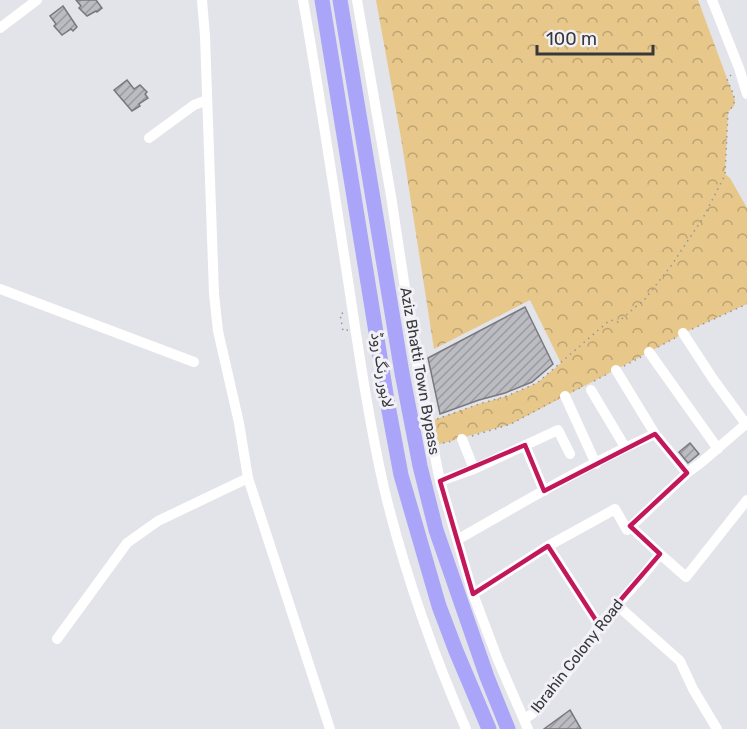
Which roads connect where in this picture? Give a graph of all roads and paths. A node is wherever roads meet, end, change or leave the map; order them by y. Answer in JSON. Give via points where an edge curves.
{"nodes":[{"id":1,"x":37,"y":0,"type":"edge"},
{"id":2,"x":202,"y":0,"type":"edge"},
{"id":3,"x":303,"y":0,"type":"edge"},
{"id":4,"x":322,"y":0,"type":"edge"},
{"id":5,"x":340,"y":0,"type":"edge"},
{"id":6,"x":357,"y":0,"type":"edge"},
{"id":7,"x":712,"y":0,"type":"edge"},
{"id":8,"x":0,"y":28,"type":"edge"},
{"id":9,"x":743,"y":66,"type":"edge"},
{"id":10,"x":747,"y":94,"type":"edge"},
{"id":11,"x":207,"y":100,"type":"junction"},
{"id":12,"x":149,"y":138,"type":"dead end"},
{"id":13,"x":0,"y":290,"type":"edge"},
{"id":14,"x":747,"y":304,"type":"edge"},
{"id":15,"x":340,"y":314,"type":"dead end"},
{"id":16,"x":343,"y":331,"type":"dead end"},
{"id":17,"x":683,"y":333,"type":"junction"},
{"id":18,"x":649,"y":352,"type":"junction"},
{"id":19,"x":194,"y":362,"type":"dead end"},
{"id":20,"x":616,"y":370,"type":"junction"},
{"id":21,"x":591,"y":390,"type":"dead end"},
{"id":22,"x":565,"y":396,"type":"junction"},
{"id":23,"x":428,"y":422,"type":"junction"},
{"id":24,"x":746,"y":424,"type":"edge"},
{"id":25,"x":655,"y":434,"type":"junction"},
{"id":26,"x":462,"y":439,"type":"junction"},
{"id":27,"x":525,"y":445,"type":"junction"},
{"id":28,"x":433,"y":446,"type":"junction"},
{"id":29,"x":625,"y":447,"type":"junction"},
{"id":30,"x":717,"y":449,"type":"junction"},
{"id":31,"x":570,"y":454,"type":"dead end"},
{"id":32,"x":596,"y":464,"type":"junction"},
{"id":33,"x":474,"y":469,"type":"junction"},
{"id":34,"x":687,"y":473,"type":"junction"},
{"id":35,"x":248,"y":478,"type":"junction"},
{"id":36,"x":440,"y":481,"type":"junction"},
{"id":37,"x":544,"y":491,"type":"junction"},
{"id":38,"x":747,"y":500,"type":"edge"},
{"id":39,"x":630,"y":526,"type":"junction"},
{"id":40,"x":457,"y":540,"type":"junction"},
{"id":41,"x":548,"y":546,"type":"junction"},
{"id":42,"x":660,"y":554,"type":"junction"},
{"id":43,"x":473,"y":594,"type":"junction"},
{"id":44,"x":616,"y":605,"type":"junction"},
{"id":45,"x":599,"y":625,"type":"junction"},
{"id":46,"x":57,"y":639,"type":"dead end"},
{"id":47,"x":526,"y":724,"type":"edge"},
{"id":48,"x":330,"y":729,"type":"edge"},
{"id":49,"x":466,"y":729,"type":"edge"},
{"id":50,"x":489,"y":729,"type":"edge"},
{"id":51,"x":508,"y":729,"type":"edge"},
{"id":52,"x":717,"y":729,"type":"edge"}],
"edges":[{"from":1,"to":8,"type":"street"},
{"from":2,"to":11,"type":"street"},
{"from":3,"to":49,"type":"street","via":[[367,404],[384,488],[434,651]]},
{"from":4,"to":50,"type":"highway","name":"لاہور رنگ روڈ","via":[[401,475],[439,606]]},
{"from":5,"to":51,"type":"highway","name":"لاہور رنگ روڈ","via":[[420,466],[436,530]]},
{"from":6,"to":23,"type":"street","name":"Aziz Bhatti Town Bypass"},
{"from":7,"to":9,"type":"street"},
{"from":9,"to":10,"type":"street"},
{"from":9,"to":23,"type":"path","via":[[727,79],[735,100],[728,112],[725,175],[703,218],[645,299],[618,322],[610,320],[537,383]]},
{"from":11,"to":12,"type":"street"},
{"from":11,"to":35,"type":"street","via":[[218,331]]},
{"from":13,"to":19,"type":"street"},
{"from":14,"to":17,"type":"path"},
{"from":15,"to":16,"type":"path"},
{"from":17,"to":18,"type":"path"},
{"from":17,"to":24,"type":"street"},
{"from":18,"to":20,"type":"path"},
{"from":18,"to":30,"type":"street"},
{"from":20,"to":22,"type":"path"},
{"from":20,"to":25,"type":"street"},
{"from":21,"to":29,"type":"street"},
{"from":22,"to":26,"type":"path","via":[[511,424]]},
{"from":22,"to":32,"type":"street"},
{"from":23,"to":28,"type":"street","name":"Aziz Bhatti Town Bypass"},
{"from":24,"to":30,"type":"street"},
{"from":25,"to":29,"type":"street"},
{"from":25,"to":34,"type":"street"},
{"from":26,"to":28,"type":"path"},
{"from":26,"to":33,"type":"street"},
{"from":27,"to":31,"type":"street","via":[[558,430]]},
{"from":27,"to":33,"type":"street"},
{"from":27,"to":37,"type":"street"},
{"from":28,"to":36,"type":"street","name":"Aziz Bhatti Town Bypass"},
{"from":29,"to":32,"type":"street"},
{"from":30,"to":34,"type":"street"},
{"from":32,"to":37,"type":"street"},
{"from":33,"to":36,"type":"street"},
{"from":34,"to":39,"type":"street"},
{"from":35,"to":46,"type":"street","via":[[158,521],[127,543]]},
{"from":35,"to":48,"type":"street"},
{"from":36,"to":40,"type":"street","name":"Aziz Bhatti Town Bypass"},
{"from":37,"to":40,"type":"street"},
{"from":38,"to":42,"type":"street","via":[[686,577]]},
{"from":39,"to":41,"type":"street","via":[[627,530],[615,509]]},
{"from":39,"to":42,"type":"street"},
{"from":40,"to":43,"type":"street","name":"Aziz Bhatti Town Bypass"},
{"from":41,"to":43,"type":"street"},
{"from":41,"to":45,"type":"street"},
{"from":42,"to":44,"type":"street","name":"Ibrahin Colony Road"},
{"from":43,"to":47,"type":"street","name":"Aziz Bhatti Town Bypass"},
{"from":44,"to":45,"type":"street","name":"Ibrahin Colony Road"},
{"from":44,"to":52,"type":"street","via":[[680,661]]},
{"from":45,"to":47,"type":"street","name":"Ibrahin Colony Road","via":[[578,659]]}]}
